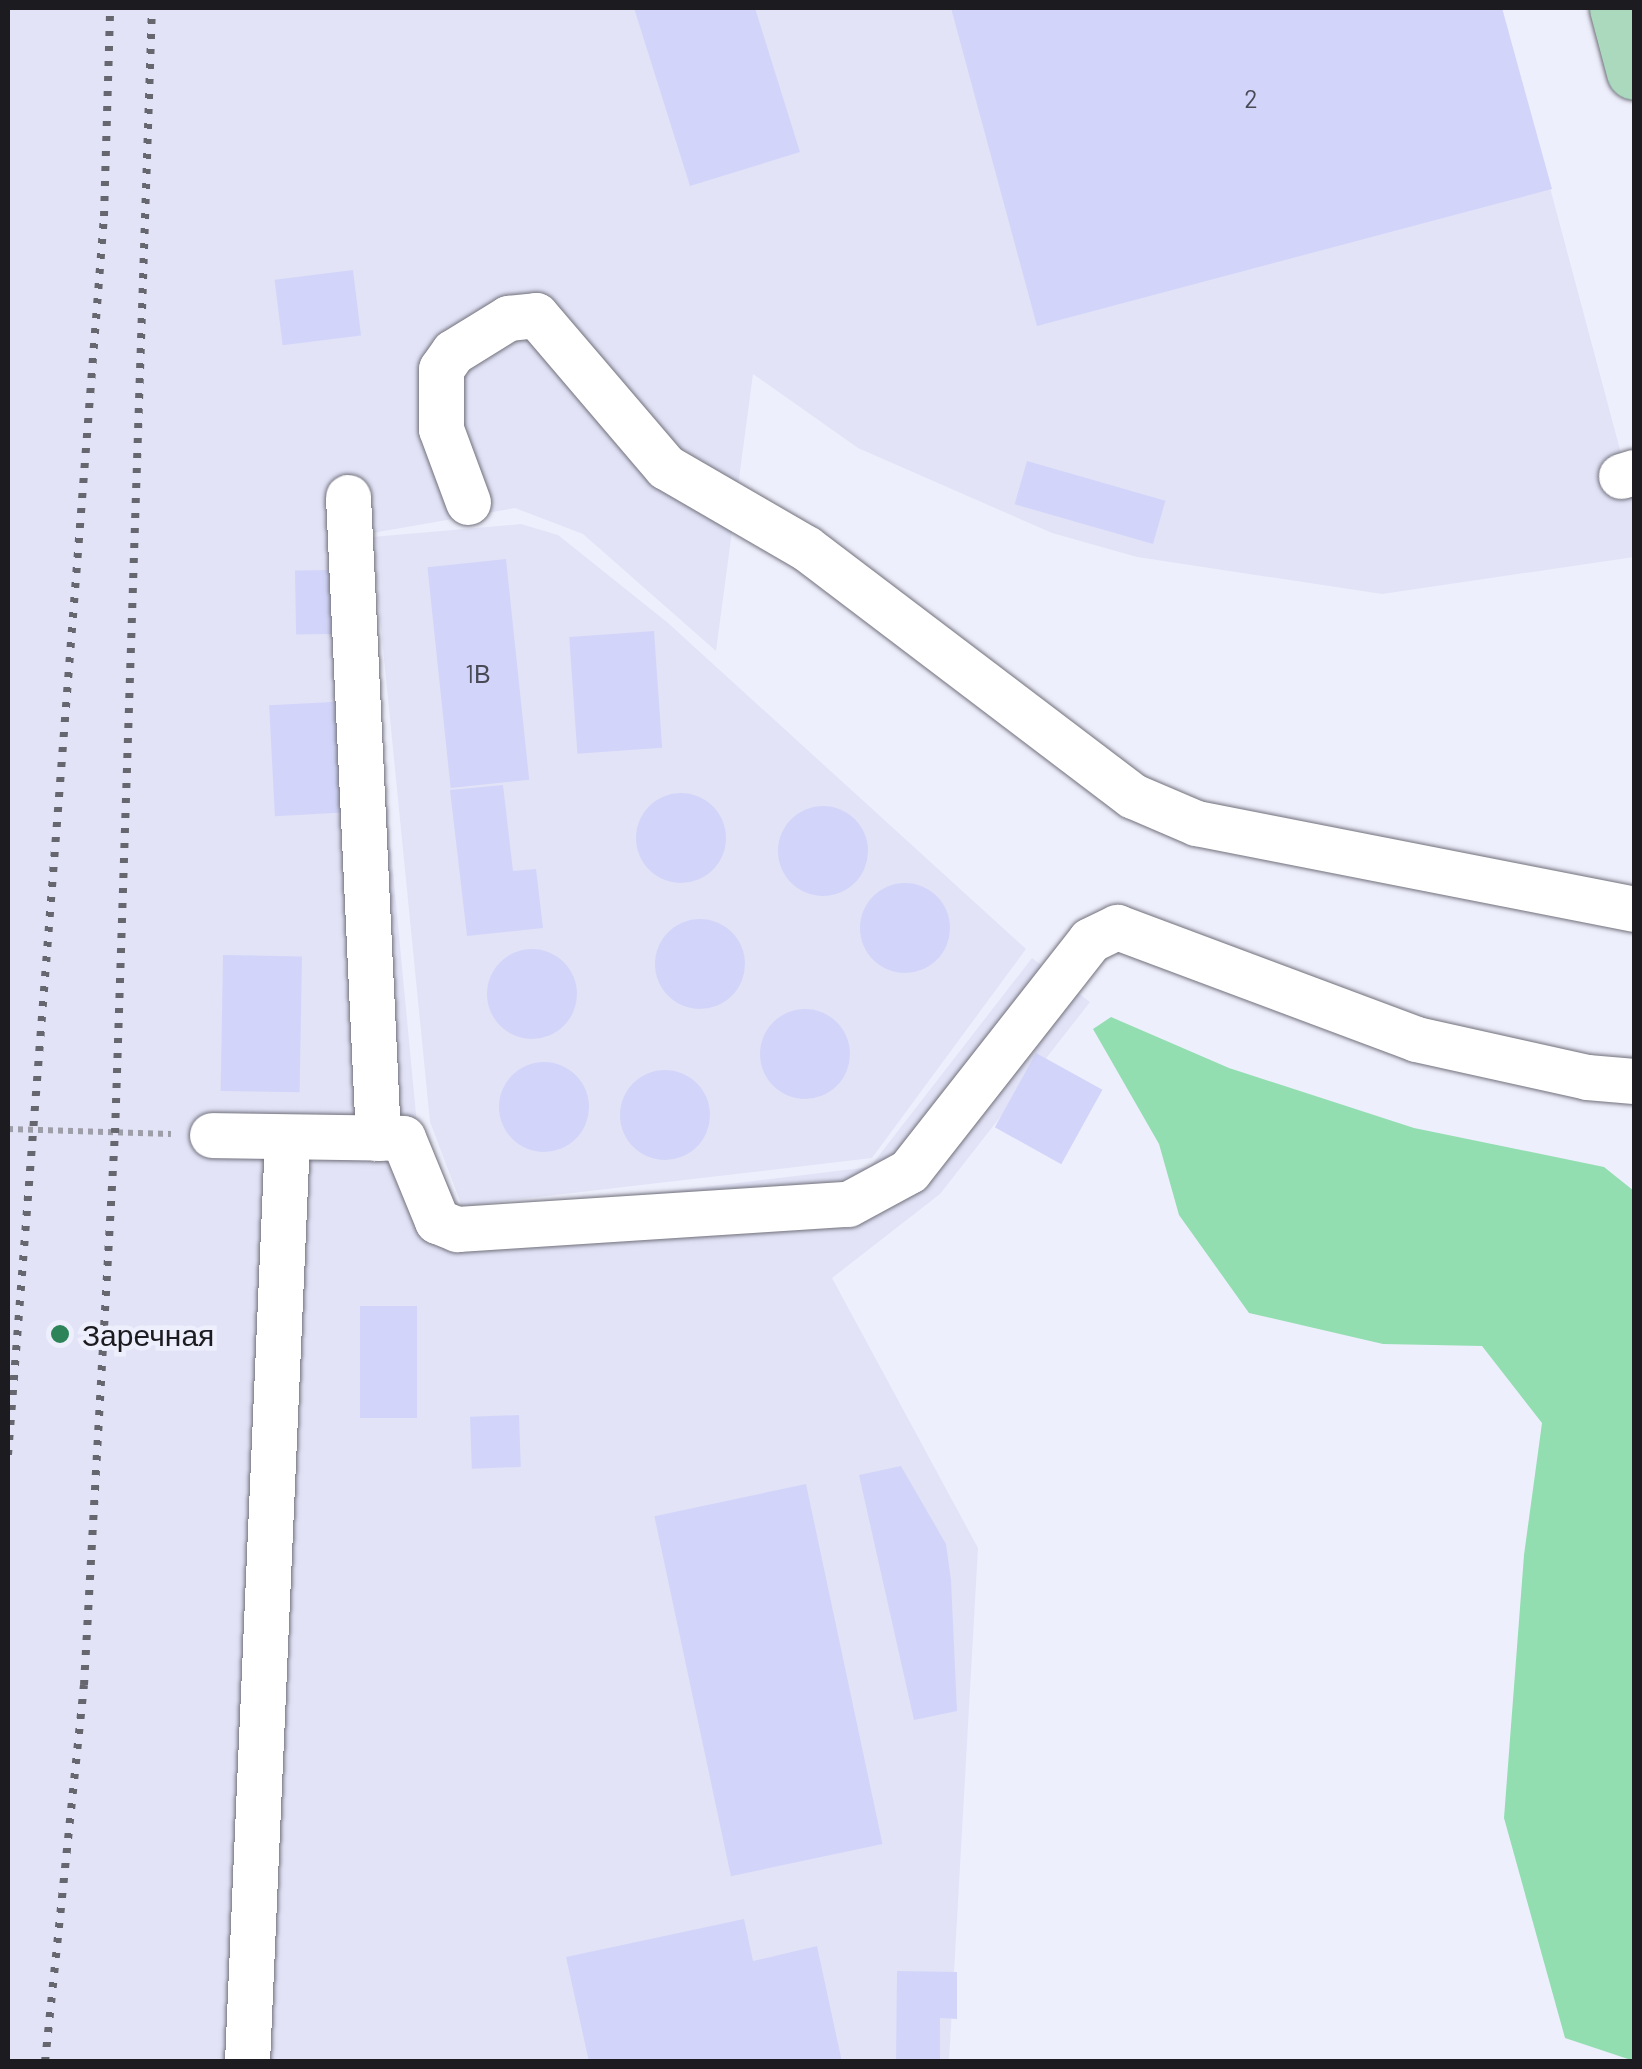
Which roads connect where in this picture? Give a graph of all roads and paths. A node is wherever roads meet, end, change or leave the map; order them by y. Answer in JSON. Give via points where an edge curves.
{"nodes":[{"id":1,"x":1617,"y":8,"type":"edge"},
{"id":2,"x":1634,"y":72,"type":"edge"},
{"id":3,"x":348,"y":496,"type":"dead end"},
{"id":4,"x":468,"y":502,"type":"dead end"},
{"id":5,"x":1634,"y":908,"type":"edge"},
{"id":6,"x":1634,"y":1081,"type":"edge"},
{"id":7,"x":8,"y":1129,"type":"edge"},
{"id":8,"x":212,"y":1135,"type":"joint"},
{"id":9,"x":286,"y":1136,"type":"junction"},
{"id":10,"x":378,"y":1138,"type":"junction"},
{"id":11,"x":247,"y":2062,"type":"edge"}],
"edges":[{"from":1,"to":2,"type":"main road"},
{"from":3,"to":10,"type":"lane"},
{"from":4,"to":5,"type":"lane","via":[[441,429],[441,369],[453,352],[508,318],[536,314],[666,467],[806,548],[1133,796],[1196,824]]},
{"from":6,"to":10,"type":"lane","via":[[1587,1077],[1416,1038],[1117,927],[1090,940],[909,1171],[848,1204],[457,1229],[437,1221],[403,1138]]},
{"from":7,"to":8,"type":"path"},
{"from":8,"to":9,"type":"lane"},
{"from":9,"to":10,"type":"lane"},
{"from":9,"to":11,"type":"lane"}]}
